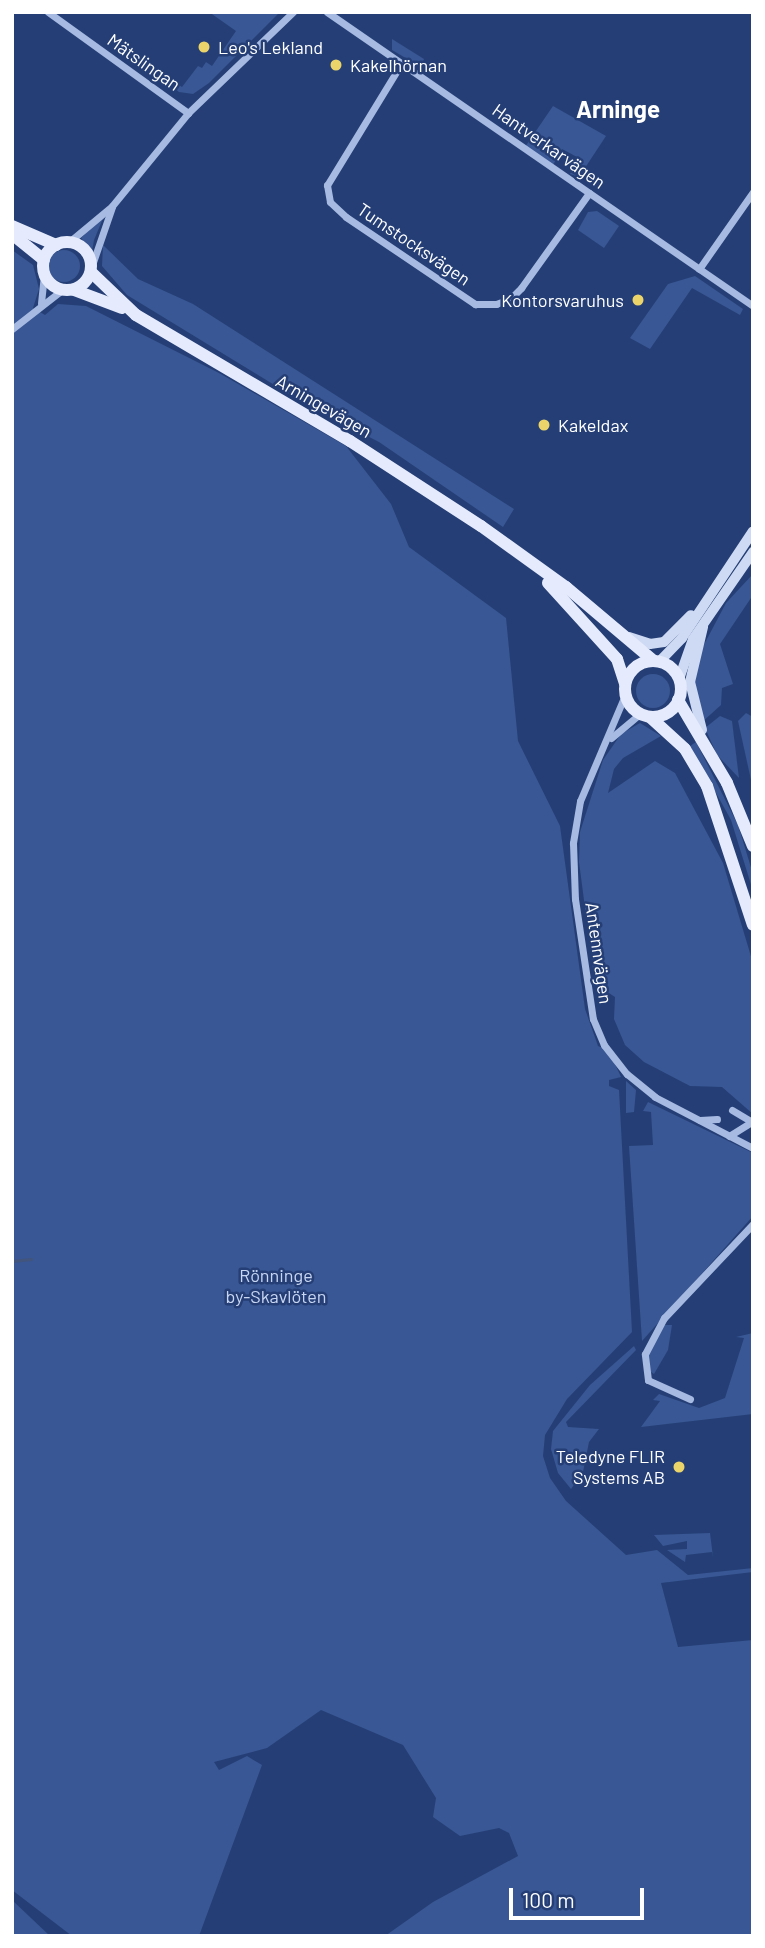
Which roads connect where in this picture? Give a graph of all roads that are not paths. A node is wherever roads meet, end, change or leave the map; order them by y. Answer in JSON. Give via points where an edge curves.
{"nodes":[{"id":1,"x":48,"y":12,"type":"edge"},
{"id":2,"x":293,"y":12,"type":"edge"},
{"id":3,"x":327,"y":12,"type":"edge"},
{"id":4,"x":401,"y":64,"type":"junction"},
{"id":5,"x":188,"y":113,"type":"junction"},
{"id":6,"x":753,"y":192,"type":"edge"},
{"id":7,"x":589,"y":193,"type":"junction"},
{"id":8,"x":112,"y":206,"type":"junction"},
{"id":9,"x":12,"y":226,"type":"edge"},
{"id":10,"x":12,"y":234,"type":"edge"},
{"id":11,"x":62,"y":244,"type":"junction"},
{"id":12,"x":44,"y":260,"type":"junction"},
{"id":13,"x":91,"y":268,"type":"junction"},
{"id":14,"x":699,"y":270,"type":"junction"},
{"id":15,"x":44,"y":274,"type":"junction"},
{"id":16,"x":68,"y":290,"type":"junction"},
{"id":17,"x":41,"y":303,"type":"junction"},
{"id":18,"x":753,"y":306,"type":"edge"},
{"id":19,"x":129,"y":310,"type":"junction"},
{"id":20,"x":12,"y":329,"type":"edge"},
{"id":21,"x":753,"y":531,"type":"edge"},
{"id":22,"x":498,"y":538,"type":"junction"},
{"id":23,"x":751,"y":556,"type":"edge"},
{"id":24,"x":699,"y":609,"type":"junction"},
{"id":25,"x":600,"y":619,"type":"junction"},
{"id":26,"x":703,"y":627,"type":"junction"},
{"id":27,"x":657,"y":662,"type":"junction"},
{"id":28,"x":679,"y":679,"type":"junction"},
{"id":29,"x":625,"y":689,"type":"junction"},
{"id":30,"x":678,"y":700,"type":"junction"},
{"id":31,"x":645,"y":715,"type":"junction"},
{"id":32,"x":604,"y":746,"type":"junction"},
{"id":33,"x":727,"y":783,"type":"junction"},
{"id":34,"x":753,"y":846,"type":"edge"},
{"id":35,"x":753,"y":925,"type":"edge"},
{"id":36,"x":732,"y":1110,"type":"dead end"},
{"id":37,"x":717,"y":1119,"type":"dead end"},
{"id":38,"x":700,"y":1121,"type":"junction"},
{"id":39,"x":752,"y":1122,"type":"edge"},
{"id":40,"x":729,"y":1136,"type":"junction"},
{"id":41,"x":753,"y":1148,"type":"edge"},
{"id":42,"x":753,"y":1224,"type":"edge"},
{"id":43,"x":690,"y":1399,"type":"dead end"}],
"edges":[{"from":1,"to":5,"type":"street","name":"Mätslingan"},
{"from":2,"to":5,"type":"street"},
{"from":3,"to":4,"type":"street","name":"Hantverkarvägen"},
{"from":4,"to":7,"type":"street","name":"Hantverkarvägen"},
{"from":4,"to":7,"type":"street","name":"Tumstocksvägen","via":[[327,185],[330,202],[346,217],[475,304],[496,304],[521,288]]},
{"from":5,"to":8,"type":"street"},
{"from":6,"to":14,"type":"street"},
{"from":7,"to":14,"type":"street","name":"Hantverkarvägen"},
{"from":8,"to":11,"type":"street"},
{"from":8,"to":13,"type":"street"},
{"from":9,"to":11,"type":"main road"},
{"from":10,"to":12,"type":"main road"},
{"from":11,"to":12,"type":"main road"},
{"from":11,"to":13,"type":"main road","via":[[85,249]]},
{"from":12,"to":15,"type":"main road"},
{"from":13,"to":16,"type":"main road"},
{"from":13,"to":19,"type":"main road","name":"Arningevägen"},
{"from":14,"to":18,"type":"street","name":"Hantverkarvägen"},
{"from":15,"to":16,"type":"main road"},
{"from":15,"to":17,"type":"street"},
{"from":16,"to":17,"type":"street"},
{"from":16,"to":19,"type":"main road","name":"Arningevägen"},
{"from":17,"to":20,"type":"street"},
{"from":19,"to":22,"type":"main road","name":"Arningevägen","via":[[350,441]]},
{"from":21,"to":24,"type":"street"},
{"from":22,"to":25,"type":"main road","name":"Arningevägen"},
{"from":22,"to":29,"type":"main road","name":"Arningevägen","via":[[589,625],[617,659]]},
{"from":23,"to":26,"type":"street"},
{"from":24,"to":25,"type":"street","via":[[664,642],[650,644]]},
{"from":24,"to":27,"type":"street","via":[[671,652]]},
{"from":25,"to":27,"type":"main road","name":"Arningevägen"},
{"from":26,"to":28,"type":"street","via":[[683,658]]},
{"from":26,"to":33,"type":"street","via":[[692,666],[692,699],[695,716]]},
{"from":27,"to":28,"type":"main road"},
{"from":27,"to":29,"type":"main road","via":[[636,667]]},
{"from":28,"to":30,"type":"main road"},
{"from":29,"to":31,"type":"main road"},
{"from":29,"to":32,"type":"street","name":"Antennvägen"},
{"from":30,"to":31,"type":"main road","via":[[667,713]]},
{"from":30,"to":33,"type":"main road"},
{"from":31,"to":32,"type":"street","name":"Antennvägen"},
{"from":31,"to":35,"type":"main road","via":[[685,749],[707,786]]},
{"from":32,"to":38,"type":"street","name":"Antennvägen","via":[[580,801],[573,843],[575,899],[593,1019],[604,1045],[627,1074],[655,1097]]},
{"from":33,"to":34,"type":"main road"},
{"from":36,"to":39,"type":"street"},
{"from":37,"to":38,"type":"street"},
{"from":38,"to":40,"type":"street","name":"Antennvägen"},
{"from":39,"to":40,"type":"street"},
{"from":40,"to":41,"type":"street","name":"Antennvägen"},
{"from":42,"to":43,"type":"street","via":[[664,1318],[645,1354],[648,1380]]}]}
